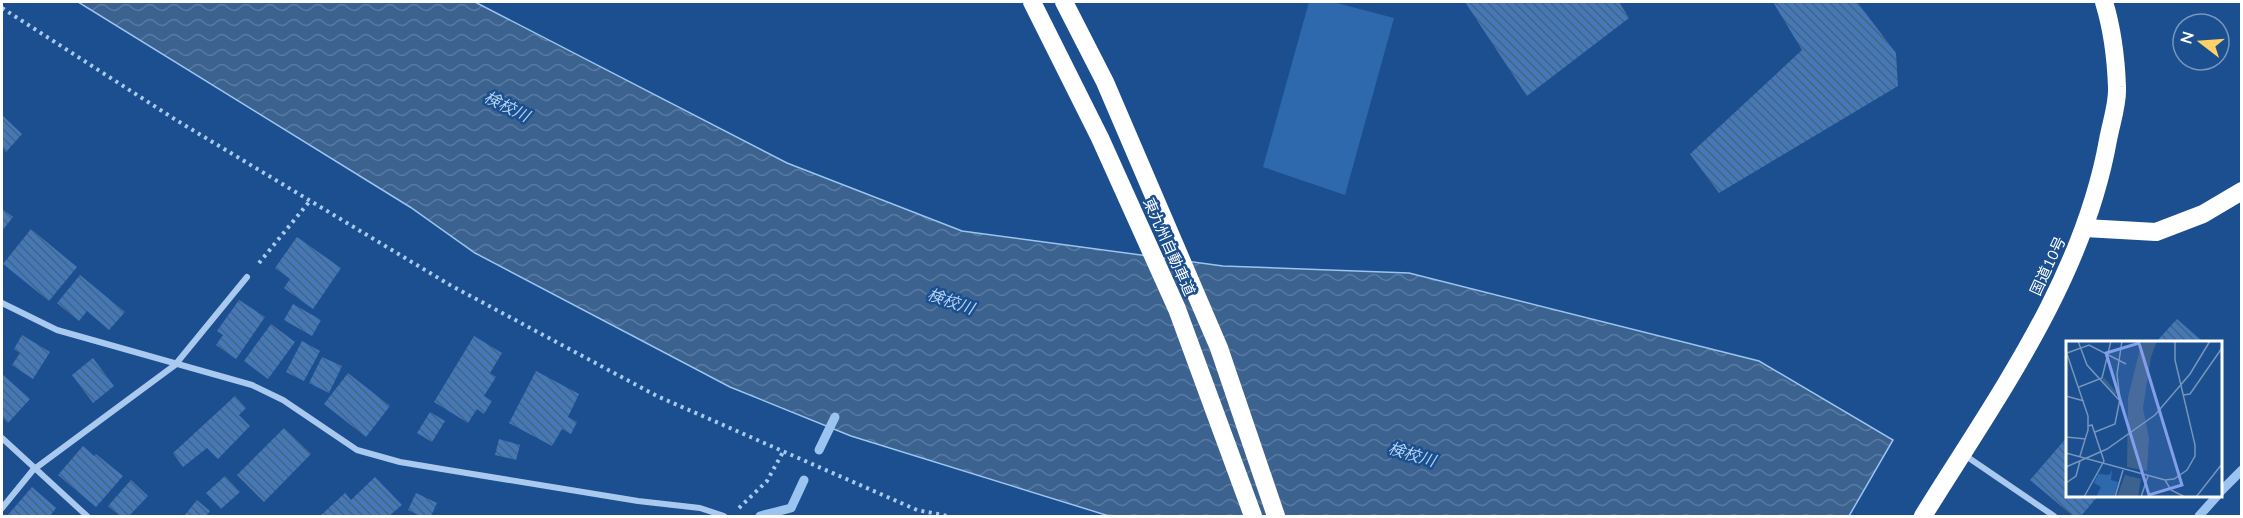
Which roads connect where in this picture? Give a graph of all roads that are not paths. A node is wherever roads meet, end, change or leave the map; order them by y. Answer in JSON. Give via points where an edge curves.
{"nodes":[{"id":1,"x":1032,"y":2,"type":"edge"},
{"id":2,"x":1064,"y":2,"type":"edge"},
{"id":3,"x":2104,"y":2,"type":"edge"},
{"id":4,"x":2241,"y":191,"type":"edge"},
{"id":5,"x":2085,"y":228,"type":"junction"},
{"id":6,"x":247,"y":277,"type":"road end"},
{"id":7,"x":2,"y":303,"type":"edge"},
{"id":8,"x":176,"y":365,"type":"junction"},
{"id":9,"x":2,"y":438,"type":"edge"},
{"id":10,"x":1963,"y":454,"type":"junction"},
{"id":11,"x":33,"y":470,"type":"junction"},
{"id":12,"x":2,"y":508,"type":"edge"},
{"id":13,"x":87,"y":516,"type":"edge"},
{"id":14,"x":724,"y":516,"type":"edge"},
{"id":15,"x":1253,"y":516,"type":"edge"},
{"id":16,"x":1276,"y":516,"type":"edge"},
{"id":17,"x":1923,"y":516,"type":"edge"},
{"id":18,"x":2054,"y":516,"type":"edge"}],
"edges":[{"from":1,"to":15,"type":"highway","name":"東九州自動車道","via":[[1100,138],[1177,309]]},
{"from":2,"to":16,"type":"highway","name":"東九州自動車道","via":[[1105,82],[1219,348]]},
{"from":3,"to":5,"type":"highway","name":"国道10号","via":[[2117,89],[2103,168]]},
{"from":4,"to":5,"type":"highway","via":[[2203,214],[2156,232]]},
{"from":5,"to":10,"type":"highway","name":"国道10号","via":[[2039,328]]},
{"from":6,"to":8,"type":"street"},
{"from":7,"to":8,"type":"street","via":[[57,330]]},
{"from":8,"to":11,"type":"street"},
{"from":8,"to":14,"type":"street","via":[[252,385],[283,400],[357,450],[400,462],[700,508]]},
{"from":9,"to":11,"type":"street"},
{"from":10,"to":17,"type":"highway","name":"国道10号"},
{"from":10,"to":18,"type":"street"},
{"from":11,"to":12,"type":"street"},
{"from":11,"to":13,"type":"street"}]}
